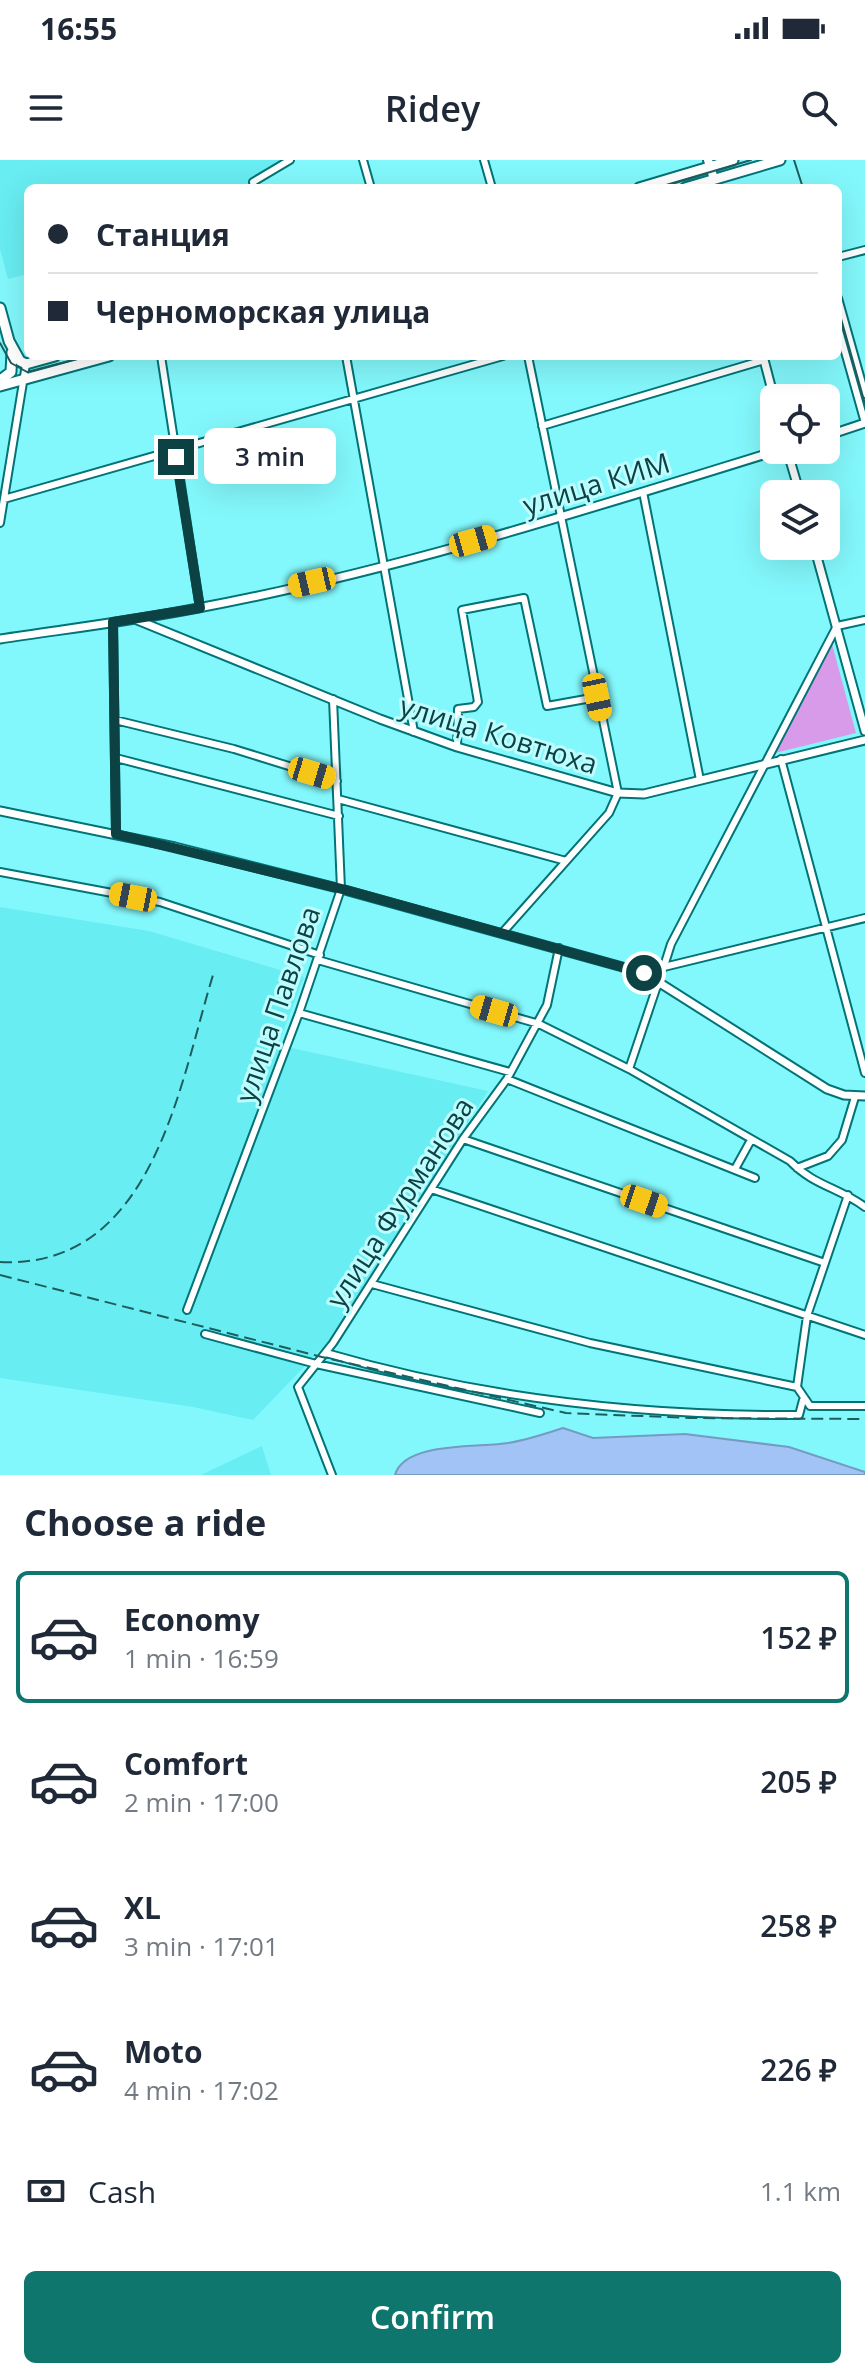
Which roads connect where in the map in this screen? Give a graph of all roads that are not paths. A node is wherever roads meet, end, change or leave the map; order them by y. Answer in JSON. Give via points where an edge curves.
{"nodes":[{"id":1,"x":290,"y":160,"type":"edge"},
{"id":2,"x":363,"y":160,"type":"edge"},
{"id":3,"x":484,"y":160,"type":"edge"},
{"id":4,"x":733,"y":160,"type":"edge"},
{"id":5,"x":780,"y":160,"type":"edge"},
{"id":6,"x":709,"y":163,"type":"edge"},
{"id":7,"x":253,"y":184,"type":"edge"},
{"id":8,"x":370,"y":184,"type":"edge"},
{"id":9,"x":491,"y":184,"type":"edge"},
{"id":10,"x":650,"y":184,"type":"edge"},
{"id":11,"x":715,"y":184,"type":"edge"},
{"id":12,"x":865,"y":250,"type":"edge"},
{"id":13,"x":842,"y":256,"type":"edge"},
{"id":14,"x":0,"y":308,"type":"edge"},
{"id":15,"x":842,"y":312,"type":"edge"},
{"id":16,"x":9,"y":341,"type":"junction"},
{"id":17,"x":842,"y":341,"type":"edge"},
{"id":18,"x":40,"y":360,"type":"edge"},
{"id":19,"x":95,"y":360,"type":"edge"},
{"id":20,"x":162,"y":360,"type":"edge"},
{"id":21,"x":347,"y":360,"type":"edge"},
{"id":22,"x":490,"y":360,"type":"edge"},
{"id":23,"x":529,"y":360,"type":"edge"},
{"id":24,"x":757,"y":360,"type":"edge"},
{"id":25,"x":764,"y":360,"type":"edge"},
{"id":26,"x":26,"y":364,"type":"junction"},
{"id":27,"x":11,"y":372,"type":"junction"},
{"id":28,"x":24,"y":380,"type":"junction"},
{"id":29,"x":0,"y":381,"type":"edge"},
{"id":30,"x":770,"y":384,"type":"edge"},
{"id":31,"x":865,"y":394,"type":"edge"},
{"id":32,"x":355,"y":400,"type":"junction"},
{"id":33,"x":865,"y":423,"type":"edge"},
{"id":34,"x":542,"y":426,"type":"junction"},
{"id":35,"x":840,"y":431,"type":"edge"},
{"id":36,"x":177,"y":451,"type":"junction"},
{"id":37,"x":760,"y":456,"type":"edge"},
{"id":38,"x":643,"y":492,"type":"junction"},
{"id":39,"x":4,"y":499,"type":"junction"},
{"id":40,"x":560,"y":517,"type":"junction"},
{"id":41,"x":0,"y":523,"type":"edge"},
{"id":42,"x":818,"y":560,"type":"edge"},
{"id":43,"x":383,"y":566,"type":"junction"},
{"id":44,"x":200,"y":608,"type":"junction"},
{"id":45,"x":134,"y":619,"type":"junction"},
{"id":46,"x":865,"y":620,"type":"edge"},
{"id":47,"x":113,"y":622,"type":"junction"},
{"id":48,"x":837,"y":626,"type":"junction"},
{"id":49,"x":0,"y":639,"type":"edge"},
{"id":50,"x":597,"y":697,"type":"junction"},
{"id":51,"x":333,"y":699,"type":"junction"},
{"id":52,"x":115,"y":720,"type":"junction"},
{"id":53,"x":865,"y":731,"type":"edge"},
{"id":54,"x":414,"y":732,"type":"junction"},
{"id":55,"x":865,"y":740,"type":"edge"},
{"id":56,"x":457,"y":747,"type":"junction"},
{"id":57,"x":116,"y":758,"type":"junction"},
{"id":58,"x":781,"y":759,"type":"junction"},
{"id":59,"x":765,"y":763,"type":"junction"},
{"id":60,"x":700,"y":780,"type":"junction"},
{"id":61,"x":337,"y":781,"type":"junction"},
{"id":62,"x":618,"y":793,"type":"junction"},
{"id":63,"x":338,"y":799,"type":"junction"},
{"id":64,"x":0,"y":811,"type":"edge"},
{"id":65,"x":339,"y":816,"type":"junction"},
{"id":66,"x":116,"y":834,"type":"junction"},
{"id":67,"x":566,"y":861,"type":"junction"},
{"id":68,"x":0,"y":872,"type":"edge"},
{"id":69,"x":341,"y":889,"type":"junction"},
{"id":70,"x":865,"y":918,"type":"edge"},
{"id":71,"x":825,"y":928,"type":"junction"},
{"id":72,"x":503,"y":932,"type":"junction"},
{"id":73,"x":559,"y":948,"type":"junction"},
{"id":74,"x":319,"y":957,"type":"junction"},
{"id":75,"x":665,"y":963,"type":"dead end"},
{"id":76,"x":657,"y":979,"type":"junction"},
{"id":77,"x":299,"y":1013,"type":"junction"},
{"id":78,"x":539,"y":1024,"type":"junction"},
{"id":79,"x":629,"y":1069,"type":"junction"},
{"id":80,"x":865,"y":1073,"type":"edge"},
{"id":81,"x":509,"y":1076,"type":"junction"},
{"id":82,"x":865,"y":1096,"type":"edge"},
{"id":83,"x":855,"y":1097,"type":"junction"},
{"id":84,"x":463,"y":1139,"type":"junction"},
{"id":85,"x":751,"y":1140,"type":"junction"},
{"id":86,"x":797,"y":1168,"type":"junction"},
{"id":87,"x":735,"y":1169,"type":"junction"},
{"id":88,"x":755,"y":1178,"type":"dead end"},
{"id":89,"x":431,"y":1189,"type":"junction"},
{"id":90,"x":848,"y":1195,"type":"junction"},
{"id":91,"x":865,"y":1207,"type":"edge"},
{"id":92,"x":825,"y":1263,"type":"junction"},
{"id":93,"x":372,"y":1284,"type":"junction"},
{"id":94,"x":187,"y":1310,"type":"dead end"},
{"id":95,"x":807,"y":1316,"type":"junction"},
{"id":96,"x":205,"y":1334,"type":"dead end"},
{"id":97,"x":865,"y":1335,"type":"edge"},
{"id":98,"x":326,"y":1353,"type":"junction"},
{"id":99,"x":316,"y":1364,"type":"junction"},
{"id":100,"x":797,"y":1387,"type":"junction"},
{"id":101,"x":803,"y":1400,"type":"junction"},
{"id":102,"x":865,"y":1406,"type":"edge"},
{"id":103,"x":540,"y":1413,"type":"dead end"},
{"id":104,"x":332,"y":1475,"type":"edge"}],
"edges":[{"from":1,"to":7,"type":"street"},
{"from":2,"to":8,"type":"street"},
{"from":3,"to":9,"type":"street"},
{"from":4,"to":6,"type":"main road"},
{"from":5,"to":11,"type":"main road"},
{"from":6,"to":10,"type":"main road"},
{"from":6,"to":11,"type":"main road"},
{"from":12,"to":13,"type":"street"},
{"from":14,"to":16,"type":"main road"},
{"from":15,"to":31,"type":"street"},
{"from":16,"to":26,"type":"main road","via":[[17,359]]},
{"from":16,"to":27,"type":"main road"},
{"from":17,"to":33,"type":"street"},
{"from":18,"to":26,"type":"main road"},
{"from":19,"to":28,"type":"main road"},
{"from":20,"to":36,"type":"street"},
{"from":21,"to":32,"type":"street"},
{"from":22,"to":32,"type":"street"},
{"from":23,"to":34,"type":"street"},
{"from":24,"to":34,"type":"street"},
{"from":25,"to":30,"type":"street"},
{"from":26,"to":27,"type":"main road"},
{"from":26,"to":28,"type":"street"},
{"from":27,"to":29,"type":"main road"},
{"from":28,"to":29,"type":"main road"},
{"from":28,"to":39,"type":"street"},
{"from":32,"to":36,"type":"street"},
{"from":32,"to":43,"type":"street"},
{"from":33,"to":35,"type":"street"},
{"from":34,"to":40,"type":"street"},
{"from":36,"to":39,"type":"street"},
{"from":36,"to":44,"type":"street"},
{"from":37,"to":38,"type":"street","name":"улица КИМ"},
{"from":38,"to":40,"type":"street","name":"улица КИМ"},
{"from":38,"to":60,"type":"street"},
{"from":39,"to":41,"type":"street"},
{"from":40,"to":43,"type":"street","name":"улица КИМ"},
{"from":40,"to":50,"type":"street"},
{"from":42,"to":48,"type":"street"},
{"from":43,"to":44,"type":"street","name":"улица КИМ"},
{"from":43,"to":54,"type":"street"},
{"from":44,"to":45,"type":"street","name":"улица КИМ"},
{"from":45,"to":47,"type":"street","name":"улица КИМ"},
{"from":45,"to":51,"type":"street","name":"улица Ковтюха"},
{"from":46,"to":48,"type":"street"},
{"from":47,"to":49,"type":"street","name":"улица КИМ"},
{"from":47,"to":52,"type":"street"},
{"from":48,"to":53,"type":"street"},
{"from":48,"to":59,"type":"street"},
{"from":50,"to":56,"type":"street","via":[[547,706],[524,598],[462,610],[478,702],[458,709]]},
{"from":50,"to":62,"type":"street"},
{"from":51,"to":54,"type":"street","name":"улица Ковтюха"},
{"from":51,"to":61,"type":"street","name":"улица Павлова"},
{"from":52,"to":57,"type":"street"},
{"from":52,"to":61,"type":"street"},
{"from":54,"to":56,"type":"street","name":"улица Ковтюха"},
{"from":55,"to":58,"type":"street","name":"улица Ковтюха"},
{"from":56,"to":62,"type":"street","name":"улица Ковтюха"},
{"from":57,"to":65,"type":"street"},
{"from":57,"to":66,"type":"street"},
{"from":58,"to":59,"type":"street","name":"улица Ковтюха"},
{"from":58,"to":71,"type":"street"},
{"from":59,"to":60,"type":"street","name":"улица Ковтюха"},
{"from":59,"to":75,"type":"street"},
{"from":60,"to":62,"type":"street","name":"улица Ковтюха","via":[[644,794]]},
{"from":61,"to":63,"type":"street","name":"улица Павлова"},
{"from":62,"to":67,"type":"street","via":[[609,813]]},
{"from":63,"to":65,"type":"street","name":"улица Павлова"},
{"from":63,"to":67,"type":"street"},
{"from":64,"to":66,"type":"street"},
{"from":65,"to":69,"type":"street","name":"улица Павлова"},
{"from":66,"to":69,"type":"street"},
{"from":67,"to":72,"type":"street"},
{"from":68,"to":74,"type":"street","via":[[160,902]]},
{"from":69,"to":72,"type":"street"},
{"from":69,"to":74,"type":"street","name":"улица Павлова"},
{"from":70,"to":71,"type":"street"},
{"from":71,"to":76,"type":"street","via":[[664,967]]},
{"from":71,"to":80,"type":"street"},
{"from":72,"to":73,"type":"street"},
{"from":73,"to":76,"type":"street"},
{"from":73,"to":78,"type":"street","name":"улица Фурманова"},
{"from":74,"to":77,"type":"street","name":"улица Павлова"},
{"from":74,"to":78,"type":"street"},
{"from":76,"to":79,"type":"street"},
{"from":76,"to":83,"type":"street","via":[[827,1089]]},
{"from":77,"to":81,"type":"street"},
{"from":77,"to":94,"type":"street","name":"улица Павлова"},
{"from":78,"to":79,"type":"street"},
{"from":78,"to":81,"type":"street","name":"улица Фурманова"},
{"from":79,"to":85,"type":"street"},
{"from":81,"to":84,"type":"street","name":"улица Фурманова"},
{"from":81,"to":87,"type":"street"},
{"from":82,"to":83,"type":"street"},
{"from":83,"to":86,"type":"street","via":[[842,1140],[828,1156]]},
{"from":84,"to":89,"type":"street","name":"улица Фурманова"},
{"from":84,"to":92,"type":"street"},
{"from":85,"to":86,"type":"street"},
{"from":85,"to":87,"type":"street"},
{"from":86,"to":90,"type":"street"},
{"from":87,"to":88,"type":"street"},
{"from":89,"to":93,"type":"street","name":"улица Фурманова"},
{"from":89,"to":95,"type":"street"},
{"from":90,"to":91,"type":"street"},
{"from":90,"to":92,"type":"street"},
{"from":92,"to":95,"type":"street"},
{"from":93,"to":98,"type":"street","name":"улица Фурманова"},
{"from":93,"to":100,"type":"street","via":[[590,1343]]},
{"from":95,"to":97,"type":"street"},
{"from":95,"to":100,"type":"street"},
{"from":96,"to":99,"type":"street"},
{"from":98,"to":99,"type":"street","name":"улица Фурманова"},
{"from":98,"to":101,"type":"street","via":[[501,1393],[641,1412],[799,1415]]},
{"from":99,"to":103,"type":"street"},
{"from":99,"to":104,"type":"street","name":"улица Фурманова","via":[[298,1387]]},
{"from":100,"to":101,"type":"street"},
{"from":101,"to":102,"type":"street","via":[[810,1406]]}]}
